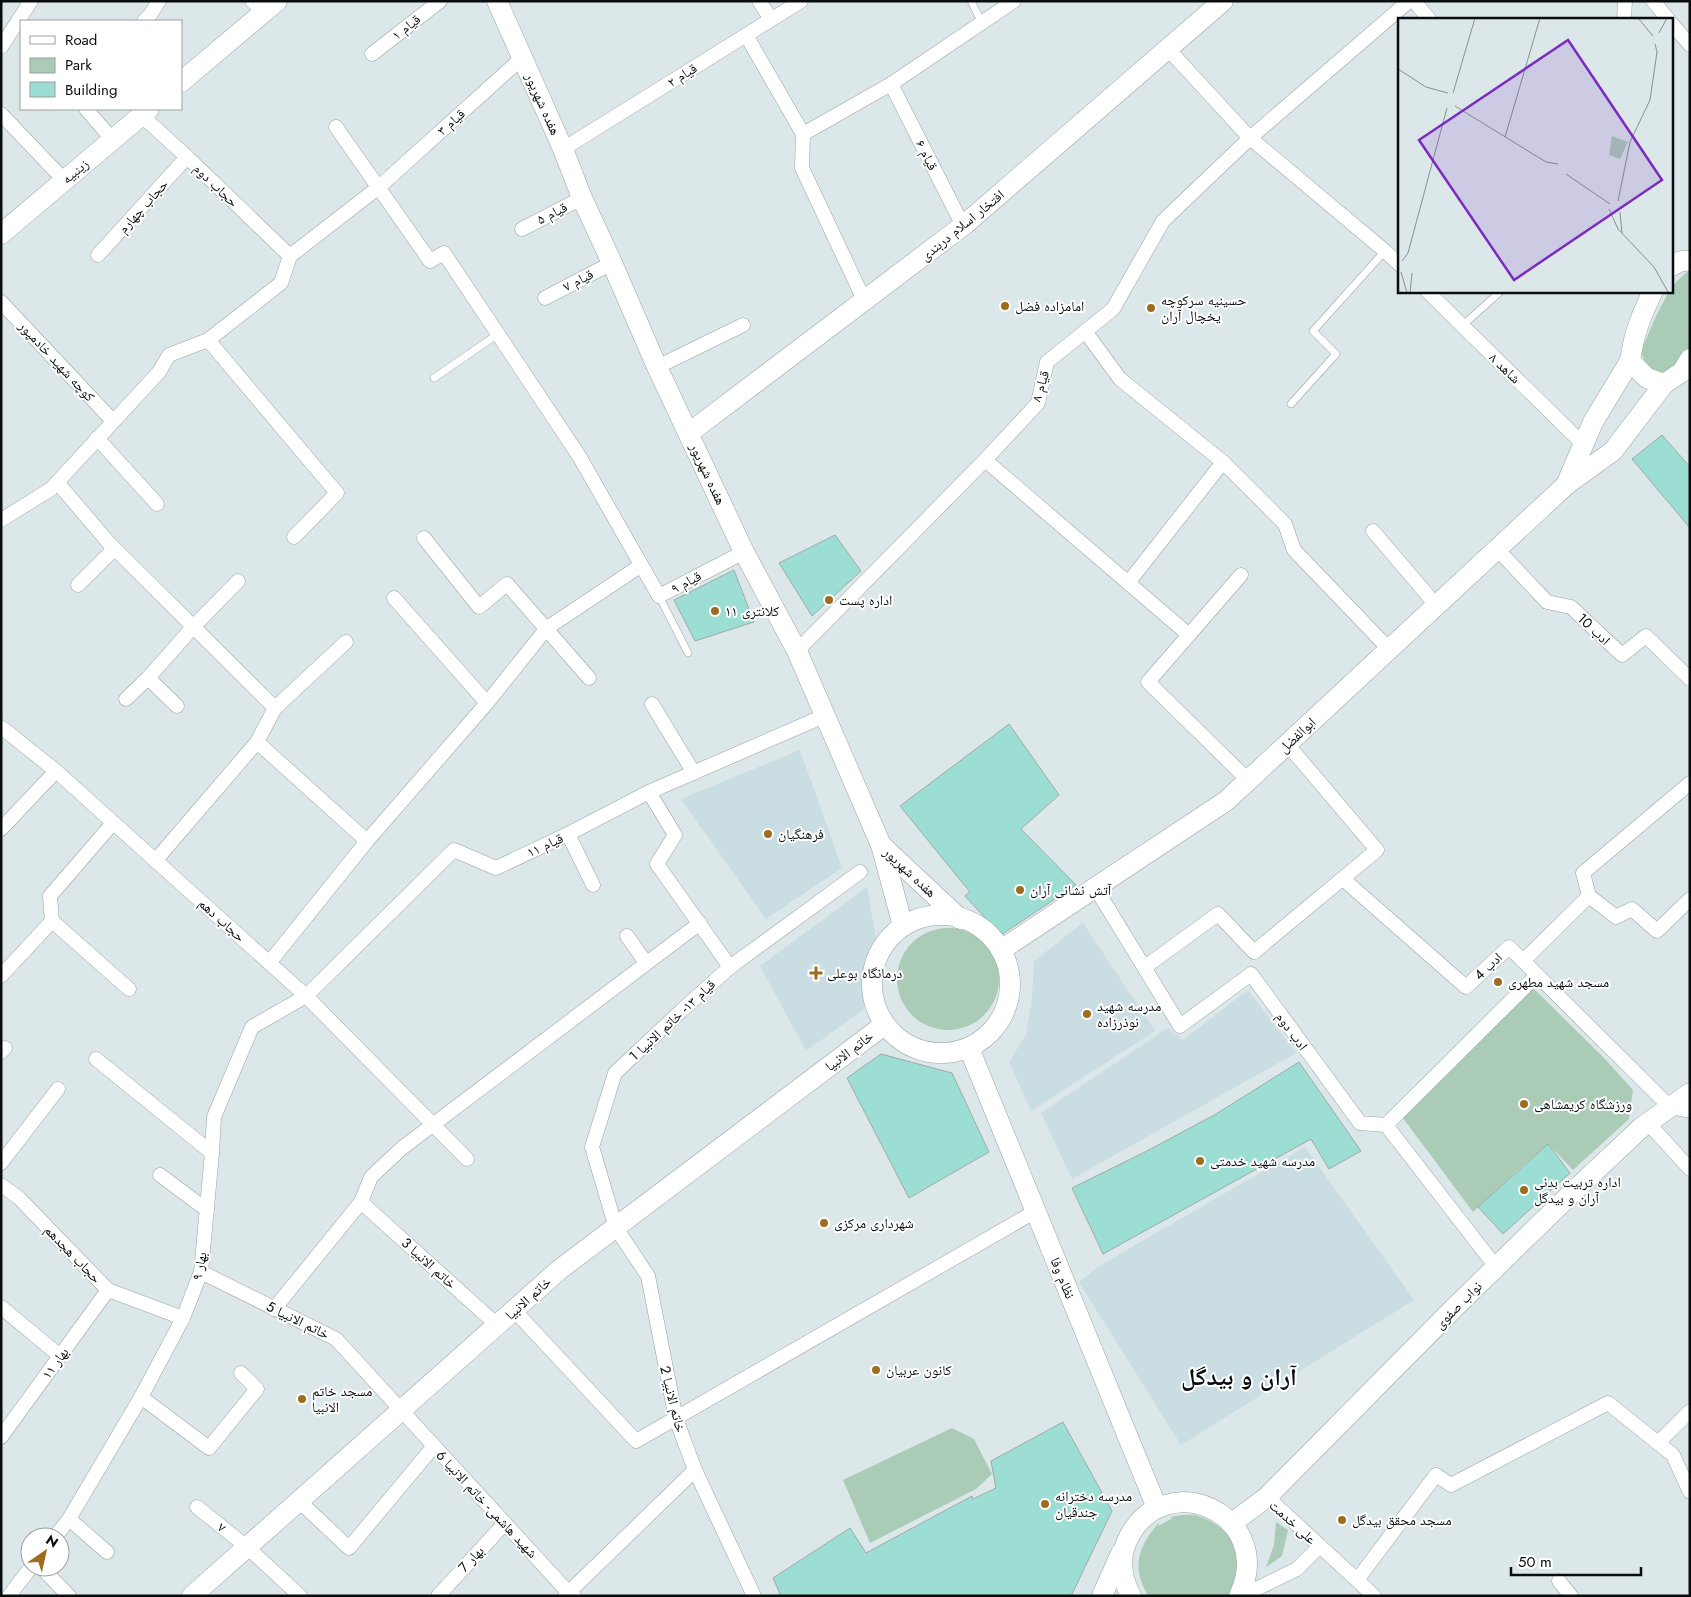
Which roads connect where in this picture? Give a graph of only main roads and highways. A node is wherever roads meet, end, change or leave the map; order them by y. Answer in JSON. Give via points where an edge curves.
{"nodes":[{"id":1,"x":497,"y":1,"type":"edge"},
{"id":2,"x":1223,"y":1,"type":"edge"},
{"id":3,"x":264,"y":5,"type":"edge"},
{"id":4,"x":182,"y":81,"type":"edge"},
{"id":5,"x":145,"y":112,"type":"edge"},
{"id":6,"x":1,"y":234,"type":"edge"},
{"id":7,"x":1653,"y":292,"type":"edge"},
{"id":8,"x":1630,"y":361,"type":"junction"},
{"id":9,"x":1687,"y":368,"type":"edge"},
{"id":10,"x":1664,"y":384,"type":"junction"},
{"id":11,"x":689,"y":433,"type":"junction"},
{"id":12,"x":1566,"y":484,"type":"junction"},
{"id":13,"x":881,"y":845,"type":"junction"},
{"id":14,"x":960,"y":919,"type":"junction"},
{"id":15,"x":903,"y":926,"type":"junction"},
{"id":16,"x":1001,"y":950,"type":"junction"},
{"id":17,"x":884,"y":1025,"type":"junction"},
{"id":18,"x":969,"y":1048,"type":"junction"},
{"id":19,"x":1690,"y":1093,"type":"edge"},
{"id":20,"x":1157,"y":1508,"type":"junction"},
{"id":21,"x":1232,"y":1523,"type":"junction"},
{"id":22,"x":1124,"y":1547,"type":"junction"},
{"id":23,"x":192,"y":1596,"type":"edge"},
{"id":24,"x":1102,"y":1596,"type":"edge"},
{"id":25,"x":1131,"y":1596,"type":"edge"},
{"id":26,"x":1241,"y":1596,"type":"edge"}],
"edges":[{"from":1,"to":11,"type":"main road","name":"هفده شهریور"},
{"from":2,"to":11,"type":"main road","name":"افتخار اسلام دربندی","via":[[964,225]]},
{"from":3,"to":4,"type":"main road"},
{"from":5,"to":6,"type":"main road","name":"زینبیه"},
{"from":7,"to":8,"type":"main road","via":[[1633,338]]},
{"from":8,"to":10,"type":"main road","via":[[1647,378]]},
{"from":8,"to":12,"type":"main road","via":[[1593,422]]},
{"from":9,"to":10,"type":"main road","name":"ابوالفضل"},
{"from":10,"to":12,"type":"main road","name":"ابوالفضل","via":[[1613,451]]},
{"from":11,"to":13,"type":"main road","name":"هفده شهریور","via":[[744,552],[797,651]]},
{"from":12,"to":16,"type":"main road","name":"ابوالفضل","via":[[1226,801]]},
{"from":13,"to":14,"type":"main road","name":"هفده شهریور"},
{"from":13,"to":15,"type":"main road"},
{"from":14,"to":15,"type":"main road","via":[[946,915],[924,917]]},
{"from":14,"to":16,"type":"main road","via":[[968,920],[986,932]]},
{"from":15,"to":17,"type":"main road","via":[[887,940],[876,960],[871,982],[874,1004]]},
{"from":16,"to":18,"type":"main road","via":[[1008,971],[1007,1002],[1002,1016],[988,1035]]},
{"from":17,"to":18,"type":"main road","via":[[901,1041],[923,1051],[946,1053]]},
{"from":17,"to":23,"type":"main road","name":"خاتم الانبیا","via":[[559,1270]]},
{"from":18,"to":20,"type":"main road","name":"نظام وفا"},
{"from":19,"to":21,"type":"main road","name":"نواب صفوی","via":[[1648,1123],[1576,1189],[1267,1497]]},
{"from":20,"to":21,"type":"main road","via":[[1177,1502],[1197,1503],[1216,1510]]},
{"from":20,"to":22,"type":"main road","via":[[1137,1524]]},
{"from":21,"to":26,"type":"main road","via":[[1241,1537],[1248,1568]]},
{"from":22,"to":24,"type":"main road"},
{"from":22,"to":25,"type":"main road","via":[[1122,1567]]}]}
